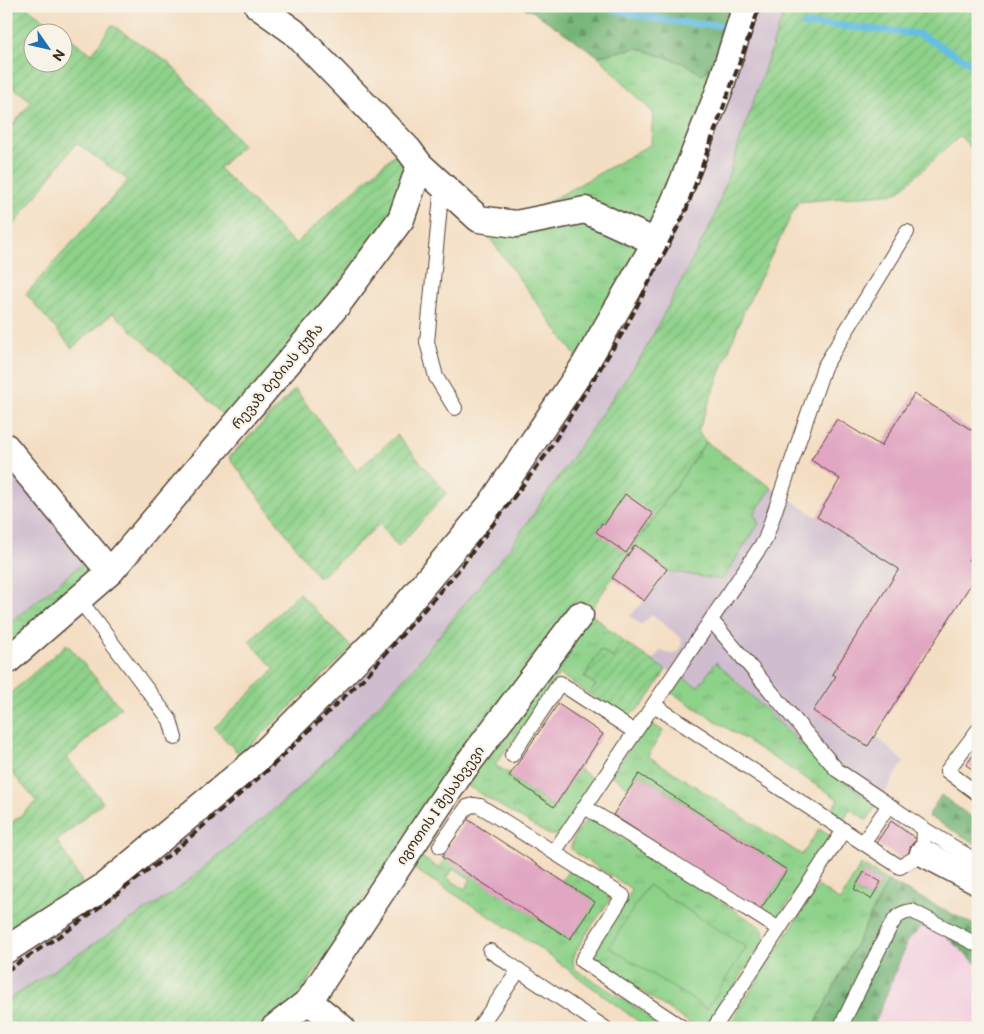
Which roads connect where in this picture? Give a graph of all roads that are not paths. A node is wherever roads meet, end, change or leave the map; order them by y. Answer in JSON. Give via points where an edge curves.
{"nodes":[{"id":1,"x":258,"y":6,"type":"edge"},
{"id":2,"x":746,"y":6,"type":"edge"},
{"id":3,"x":420,"y":165,"type":"junction"},
{"id":4,"x":442,"y":185,"type":"junction"},
{"id":5,"x":907,"y":232,"type":"dead end"},
{"id":6,"x":656,"y":242,"type":"junction"},
{"id":7,"x":455,"y":408,"type":"dead end"},
{"id":8,"x":6,"y":447,"type":"edge"},
{"id":9,"x":110,"y":572,"type":"junction"},
{"id":10,"x":79,"y":599,"type":"junction"},
{"id":11,"x":580,"y":616,"type":"dead end"},
{"id":12,"x":711,"y":620,"type":"junction"},
{"id":13,"x":6,"y":662,"type":"edge"},
{"id":14,"x":654,"y":704,"type":"junction"},
{"id":15,"x":978,"y":730,"type":"edge"},
{"id":16,"x":635,"y":732,"type":"junction"},
{"id":17,"x":175,"y":738,"type":"dead end"},
{"id":18,"x":512,"y":755,"type":"dead end"},
{"id":19,"x":978,"y":794,"type":"edge"},
{"id":20,"x":889,"y":805,"type":"junction"},
{"id":21,"x":585,"y":807,"type":"junction"},
{"id":22,"x":844,"y":830,"type":"junction"},
{"id":23,"x":923,"y":841,"type":"junction"},
{"id":24,"x":863,"y":843,"type":"junction"},
{"id":25,"x":440,"y":846,"type":"dead end"},
{"id":26,"x":554,"y":852,"type":"junction"},
{"id":27,"x":978,"y":862,"type":"edge"},
{"id":28,"x":978,"y":882,"type":"edge"},
{"id":29,"x":779,"y":929,"type":"junction"},
{"id":30,"x":978,"y":945,"type":"edge"},
{"id":31,"x":6,"y":950,"type":"edge"},
{"id":32,"x":490,"y":951,"type":"dead end"},
{"id":33,"x":519,"y":970,"type":"junction"},
{"id":34,"x":309,"y":1001,"type":"junction"},
{"id":35,"x":480,"y":1026,"type":"dead end"},
{"id":36,"x":274,"y":1028,"type":"edge"},
{"id":37,"x":342,"y":1028,"type":"edge"},
{"id":38,"x":606,"y":1028,"type":"edge"},
{"id":39,"x":683,"y":1028,"type":"edge"},
{"id":40,"x":714,"y":1028,"type":"edge"},
{"id":41,"x":840,"y":1028,"type":"edge"}],
"edges":[{"from":1,"to":3,"type":"street","via":[[294,32]]},
{"from":2,"to":6,"type":"street","via":[[719,90]]},
{"from":3,"to":4,"type":"street"},
{"from":3,"to":9,"type":"street","name":"რევაზ ბებიას ქუჩა","via":[[401,219],[338,304]]},
{"from":4,"to":6,"type":"street","via":[[479,219],[516,224],[585,210]]},
{"from":4,"to":7,"type":"lane","via":[[427,342],[436,377]]},
{"from":5,"to":12,"type":"lane","via":[[824,367],[765,540]]},
{"from":6,"to":31,"type":"street","via":[[584,366],[491,504],[382,634],[260,757],[103,887]]},
{"from":8,"to":9,"type":"street"},
{"from":9,"to":10,"type":"street","name":"რევაზ ბებიას ქუჩა"},
{"from":10,"to":13,"type":"street","name":"რევაზ ბებიას ქუჩა"},
{"from":10,"to":17,"type":"lane","via":[[170,720]]},
{"from":11,"to":34,"type":"street","name":"იგოთის I შესახვევი","via":[[457,778]]},
{"from":12,"to":14,"type":"lane"},
{"from":12,"to":20,"type":"lane","via":[[837,770]]},
{"from":14,"to":16,"type":"lane"},
{"from":14,"to":22,"type":"lane"},
{"from":15,"to":19,"type":"lane","via":[[947,771]]},
{"from":16,"to":18,"type":"lane","via":[[560,683]]},
{"from":16,"to":21,"type":"lane"},
{"from":20,"to":23,"type":"lane"},
{"from":20,"to":24,"type":"lane"},
{"from":21,"to":26,"type":"lane"},
{"from":21,"to":29,"type":"lane"},
{"from":22,"to":24,"type":"lane"},
{"from":22,"to":29,"type":"lane"},
{"from":23,"to":24,"type":"lane","via":[[900,867]]},
{"from":23,"to":27,"type":"lane"},
{"from":23,"to":28,"type":"street"},
{"from":25,"to":26,"type":"lane","via":[[468,807],[474,805]]},
{"from":26,"to":39,"type":"lane","via":[[623,896],[582,962]]},
{"from":29,"to":40,"type":"lane"},
{"from":30,"to":41,"type":"lane","via":[[912,911],[902,912],[889,929]]},
{"from":32,"to":33,"type":"lane"},
{"from":33,"to":35,"type":"lane"},
{"from":33,"to":38,"type":"lane"},
{"from":34,"to":36,"type":"street","name":"იგოთის I შესახვევი"},
{"from":34,"to":37,"type":"street"}]}
